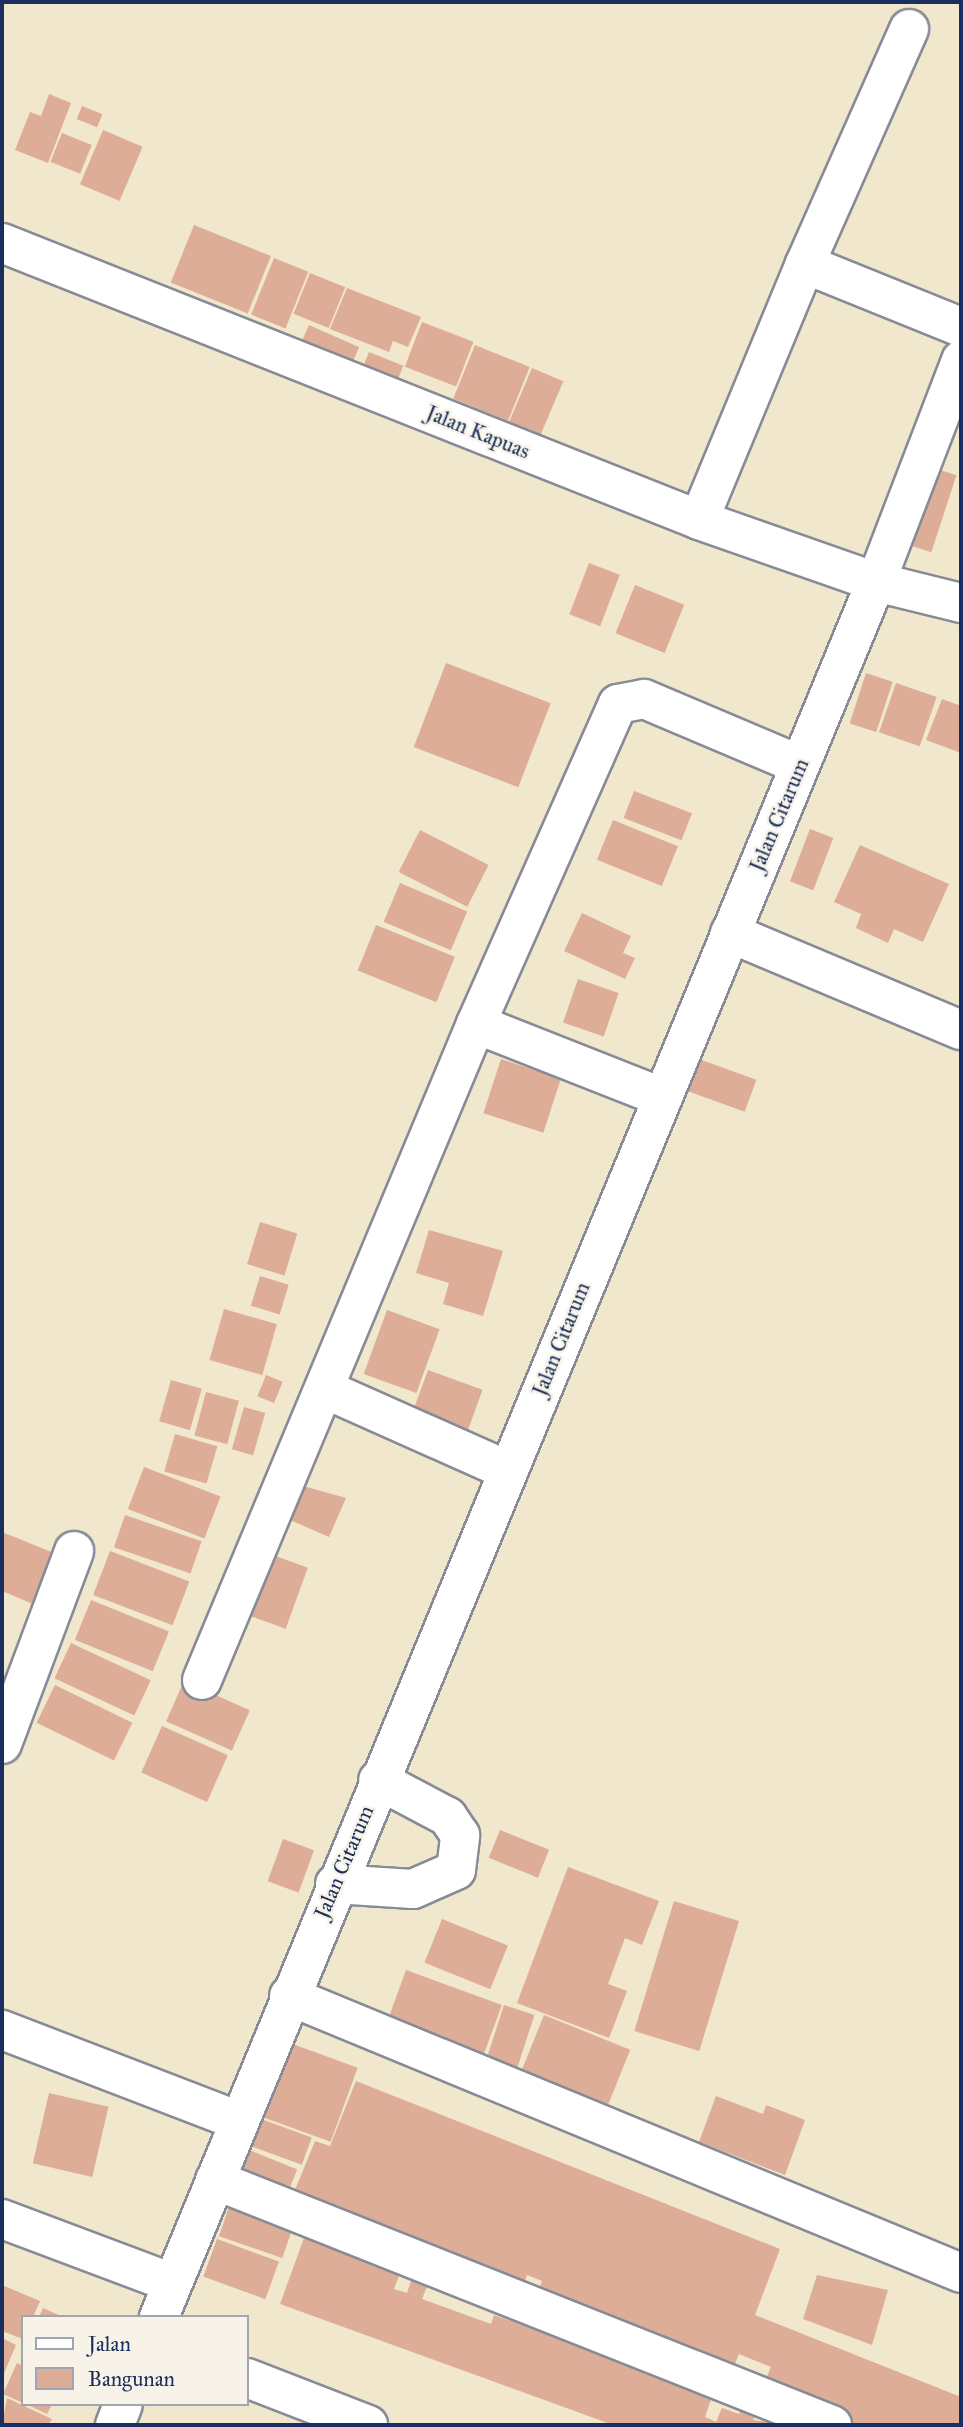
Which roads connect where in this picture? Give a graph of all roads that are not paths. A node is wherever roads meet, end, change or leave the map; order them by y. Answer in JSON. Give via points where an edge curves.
{"nodes":[{"id":1,"x":909,"y":29,"type":"dead end"},
{"id":2,"x":2,"y":243,"type":"edge"},
{"id":3,"x":805,"y":264,"type":"junction"},
{"id":4,"x":961,"y":327,"type":"edge"},
{"id":5,"x":961,"y":360,"type":"edge"},
{"id":6,"x":699,"y":520,"type":"junction"},
{"id":7,"x":876,"y":582,"type":"junction"},
{"id":8,"x":961,"y":603,"type":"edge"},
{"id":9,"x":800,"y":765,"type":"junction"},
{"id":10,"x":730,"y":933,"type":"junction"},
{"id":11,"x":476,"y":1024,"type":"junction"},
{"id":12,"x":961,"y":1030,"type":"edge"},
{"id":13,"x":661,"y":1097,"type":"junction"},
{"id":14,"x":327,"y":1390,"type":"junction"},
{"id":15,"x":507,"y":1471,"type":"junction"},
{"id":16,"x":74,"y":1551,"type":"dead end"},
{"id":17,"x":202,"y":1680,"type":"dead end"},
{"id":18,"x":2,"y":1744,"type":"edge"},
{"id":19,"x":378,"y":1780,"type":"junction"},
{"id":20,"x":335,"y":1884,"type":"junction"},
{"id":21,"x":289,"y":1996,"type":"junction"},
{"id":22,"x":2,"y":2030,"type":"edge"},
{"id":23,"x":237,"y":2120,"type":"junction"},
{"id":24,"x":215,"y":2179,"type":"junction"},
{"id":25,"x":2,"y":2219,"type":"edge"},
{"id":26,"x":961,"y":2273,"type":"edge"},
{"id":27,"x":166,"y":2300,"type":"edge"},
{"id":28,"x":248,"y":2378,"type":"edge"},
{"id":29,"x":122,"y":2406,"type":"edge"},
{"id":30,"x":115,"y":2425,"type":"edge"},
{"id":31,"x":368,"y":2425,"type":"edge"},
{"id":32,"x":832,"y":2425,"type":"edge"}],
"edges":[{"from":1,"to":3,"type":"street"},
{"from":2,"to":6,"type":"street","name":"Jalan Kapuas"},
{"from":3,"to":4,"type":"street"},
{"from":3,"to":6,"type":"street"},
{"from":5,"to":7,"type":"street","name":"Jalan Citarum"},
{"from":6,"to":7,"type":"street","name":"Jalan Kapuas"},
{"from":7,"to":8,"type":"street","name":"Jalan Kapuas"},
{"from":7,"to":9,"type":"street","name":"Jalan Citarum"},
{"from":9,"to":10,"type":"street","name":"Jalan Citarum"},
{"from":9,"to":11,"type":"street","via":[[644,699],[618,704]]},
{"from":10,"to":12,"type":"street"},
{"from":10,"to":13,"type":"street","name":"Jalan Citarum"},
{"from":11,"to":13,"type":"street"},
{"from":11,"to":14,"type":"street"},
{"from":13,"to":15,"type":"street","name":"Jalan Citarum"},
{"from":14,"to":15,"type":"street"},
{"from":14,"to":17,"type":"street"},
{"from":15,"to":19,"type":"street","name":"Jalan Citarum"},
{"from":16,"to":18,"type":"street"},
{"from":19,"to":20,"type":"street","name":"Jalan Citarum"},
{"from":19,"to":20,"type":"street","via":[[448,1817],[460,1836],[456,1870],[413,1889]]},
{"from":20,"to":21,"type":"street","name":"Jalan Citarum"},
{"from":21,"to":23,"type":"street","name":"Jalan Citarum"},
{"from":21,"to":26,"type":"street"},
{"from":22,"to":23,"type":"street"},
{"from":23,"to":24,"type":"street","name":"Jalan Citarum"},
{"from":24,"to":27,"type":"street","name":"Jalan Citarum"},
{"from":24,"to":32,"type":"street"},
{"from":25,"to":27,"type":"street"},
{"from":28,"to":31,"type":"street"},
{"from":29,"to":30,"type":"street"}]}
